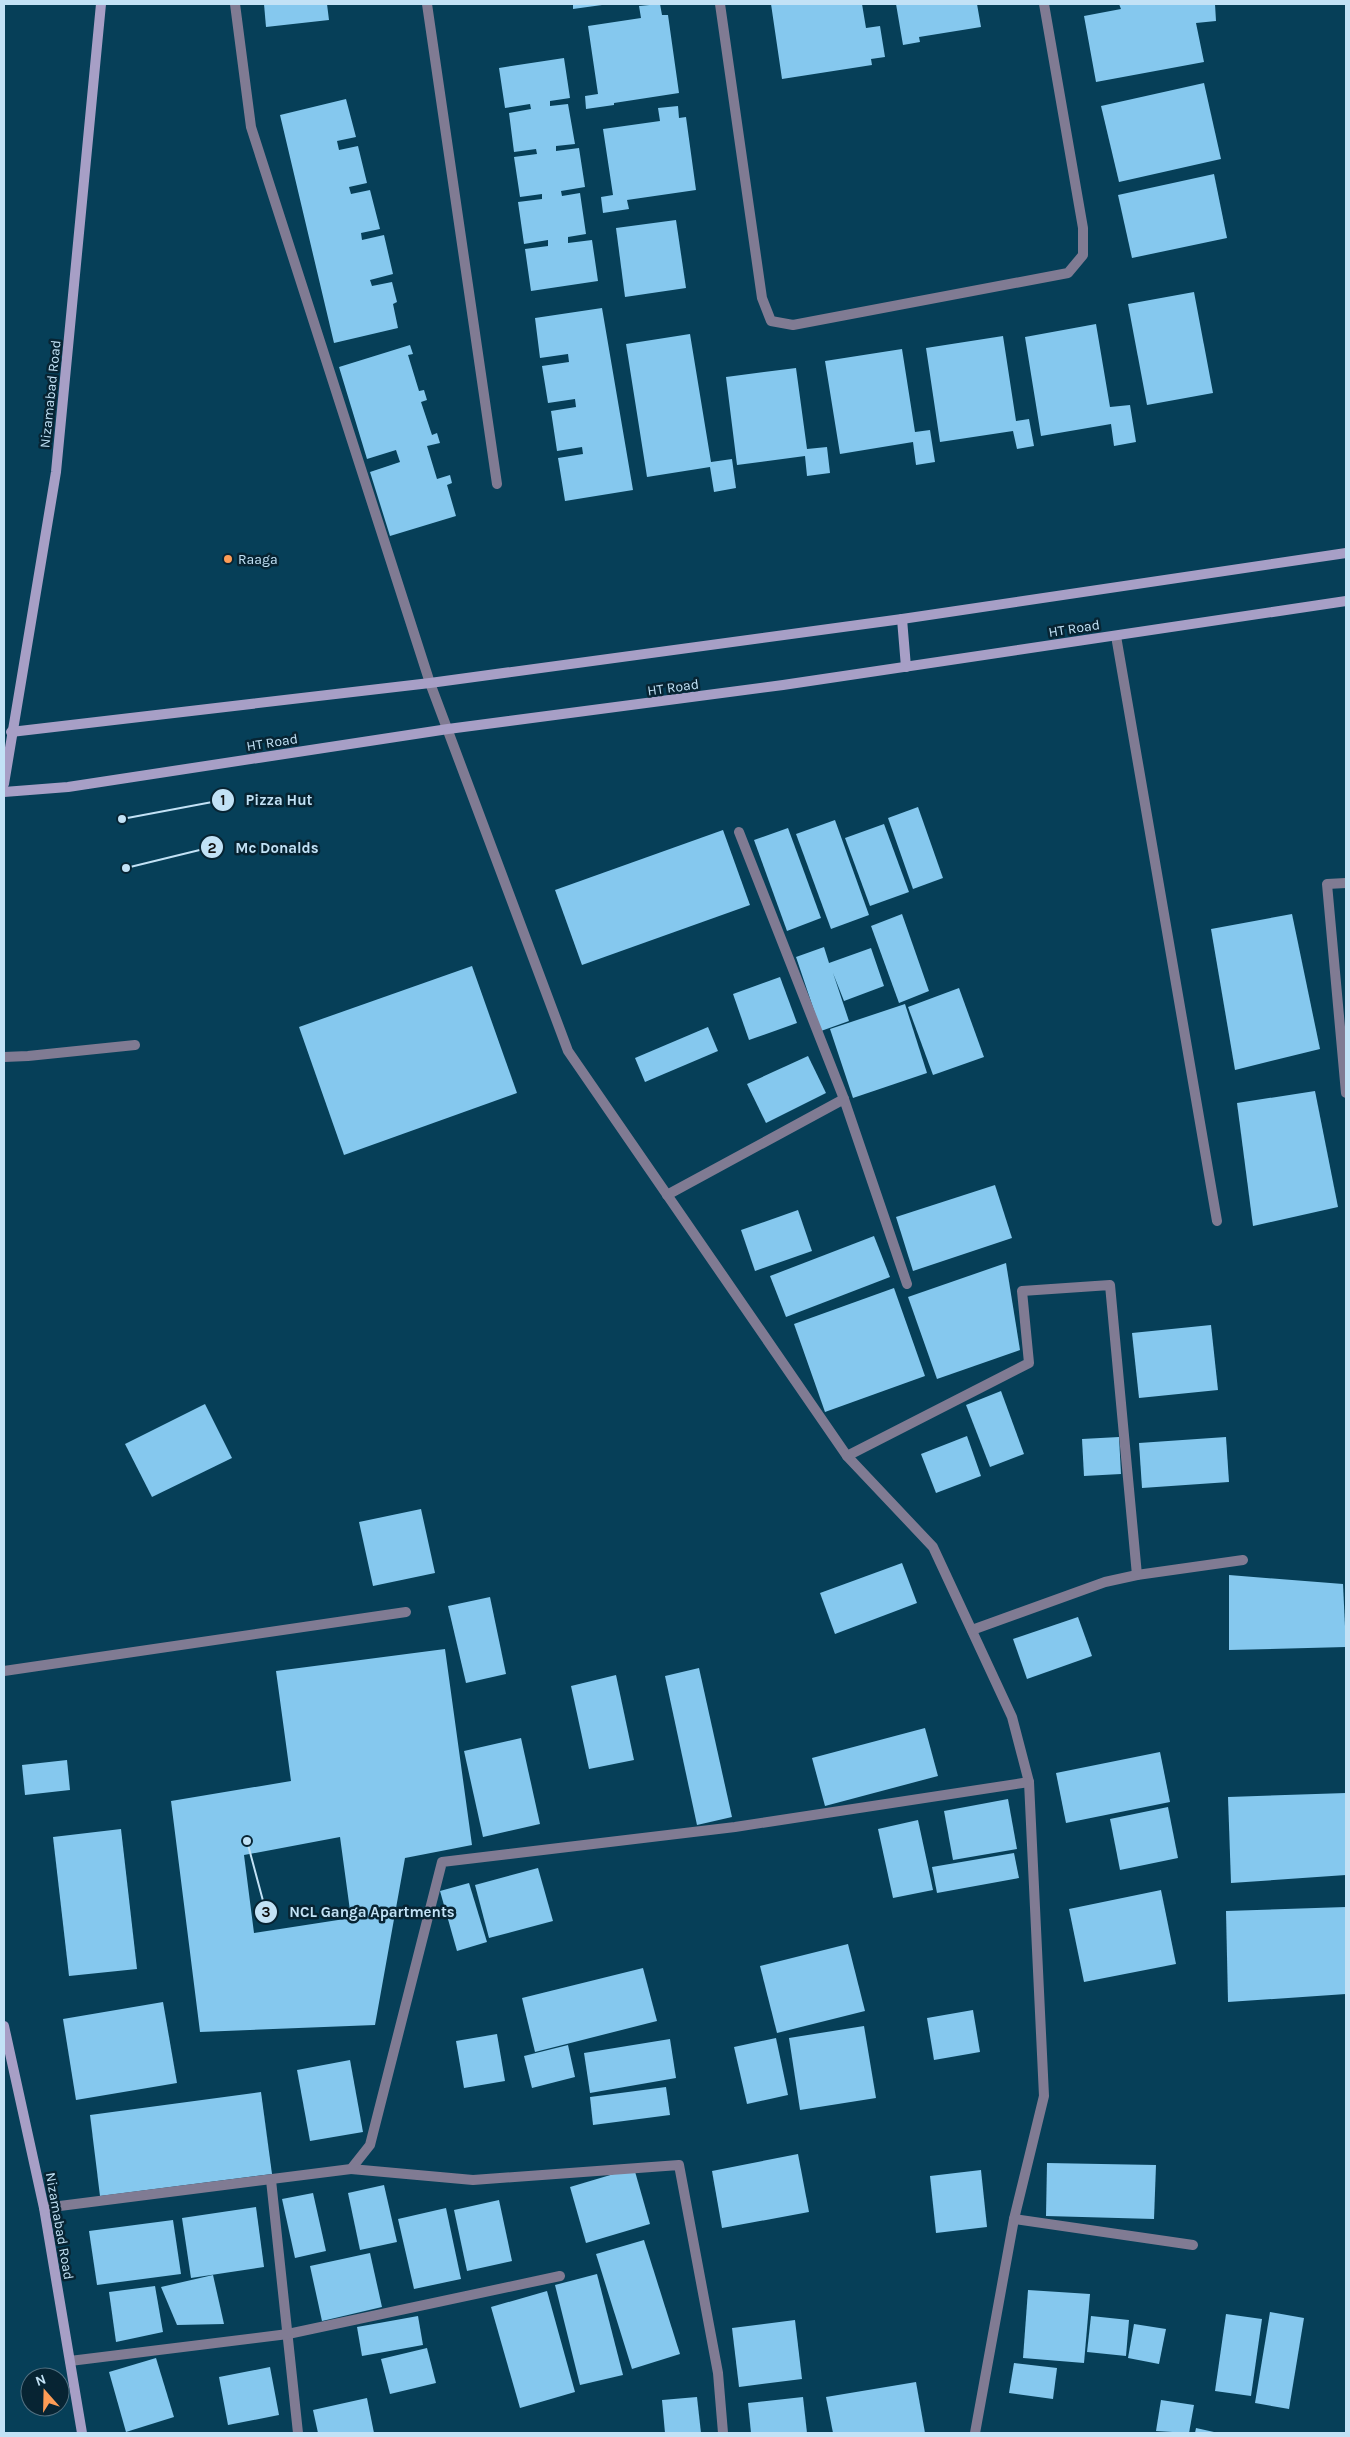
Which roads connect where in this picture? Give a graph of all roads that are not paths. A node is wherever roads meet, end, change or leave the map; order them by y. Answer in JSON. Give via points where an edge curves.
{"nodes":[{"id":1,"x":101,"y":4,"type":"edge"},
{"id":2,"x":235,"y":4,"type":"edge"},
{"id":3,"x":427,"y":4,"type":"edge"},
{"id":4,"x":720,"y":4,"type":"edge"},
{"id":5,"x":1044,"y":4,"type":"edge"},
{"id":6,"x":497,"y":484,"type":"dead end"},
{"id":7,"x":1346,"y":553,"type":"edge"},
{"id":8,"x":1346,"y":601,"type":"edge"},
{"id":9,"x":902,"y":619,"type":"junction"},
{"id":10,"x":1116,"y":636,"type":"junction"},
{"id":11,"x":906,"y":667,"type":"junction"},
{"id":12,"x":430,"y":683,"type":"junction"},
{"id":13,"x":448,"y":729,"type":"junction"},
{"id":14,"x":11,"y":732,"type":"junction"},
{"id":15,"x":4,"y":784,"type":"edge"},
{"id":16,"x":4,"y":792,"type":"edge"},
{"id":17,"x":739,"y":832,"type":"dead end"},
{"id":18,"x":1346,"y":882,"type":"edge"},
{"id":19,"x":136,"y":1045,"type":"dead end"},
{"id":20,"x":4,"y":1057,"type":"edge"},
{"id":21,"x":1346,"y":1093,"type":"edge"},
{"id":22,"x":844,"y":1099,"type":"junction"},
{"id":23,"x":667,"y":1195,"type":"junction"},
{"id":24,"x":1217,"y":1221,"type":"dead end"},
{"id":25,"x":908,"y":1284,"type":"dead end"},
{"id":26,"x":847,"y":1456,"type":"junction"},
{"id":27,"x":1243,"y":1560,"type":"dead end"},
{"id":28,"x":1137,"y":1575,"type":"junction"},
{"id":29,"x":406,"y":1612,"type":"dead end"},
{"id":30,"x":972,"y":1630,"type":"junction"},
{"id":31,"x":4,"y":1671,"type":"edge"},
{"id":32,"x":1029,"y":1782,"type":"junction"},
{"id":33,"x":4,"y":2026,"type":"edge"},
{"id":34,"x":351,"y":2169,"type":"junction"},
{"id":35,"x":270,"y":2180,"type":"junction"},
{"id":36,"x":44,"y":2208,"type":"junction"},
{"id":37,"x":1014,"y":2219,"type":"junction"},
{"id":38,"x":1193,"y":2245,"type":"dead end"},
{"id":39,"x":560,"y":2276,"type":"dead end"},
{"id":40,"x":288,"y":2334,"type":"junction"},
{"id":41,"x":70,"y":2361,"type":"junction"},
{"id":42,"x":82,"y":2433,"type":"edge"},
{"id":43,"x":298,"y":2433,"type":"edge"},
{"id":44,"x":723,"y":2433,"type":"edge"},
{"id":45,"x":975,"y":2433,"type":"edge"}],
"edges":[{"from":1,"to":14,"type":"street","name":"Nizamabad Road","via":[[56,472]]},
{"from":2,"to":12,"type":"street","via":[[251,127]]},
{"from":3,"to":6,"type":"street"},
{"from":4,"to":5,"type":"street","via":[[762,298],[771,321],[793,325],[1068,273],[1083,255],[1083,228]]},
{"from":7,"to":9,"type":"street"},
{"from":8,"to":10,"type":"street","name":"HT Road"},
{"from":9,"to":11,"type":"street"},
{"from":9,"to":12,"type":"street"},
{"from":10,"to":11,"type":"street","name":"HT Road"},
{"from":10,"to":24,"type":"street"},
{"from":11,"to":13,"type":"street","name":"HT Road"},
{"from":12,"to":13,"type":"street"},
{"from":12,"to":14,"type":"street"},
{"from":13,"to":16,"type":"street","name":"HT Road","via":[[68,788]]},
{"from":13,"to":23,"type":"street","via":[[568,1051]]},
{"from":14,"to":15,"type":"street","name":"Nizamabad Road"},
{"from":17,"to":22,"type":"street"},
{"from":18,"to":21,"type":"street","via":[[1327,884]]},
{"from":19,"to":20,"type":"street"},
{"from":22,"to":23,"type":"street"},
{"from":22,"to":25,"type":"street"},
{"from":23,"to":26,"type":"street"},
{"from":26,"to":28,"type":"street","via":[[1029,1363],[1022,1291],[1110,1285]]},
{"from":26,"to":30,"type":"street","via":[[933,1547]]},
{"from":27,"to":28,"type":"street"},
{"from":28,"to":30,"type":"street","via":[[1105,1582]]},
{"from":29,"to":31,"type":"street"},
{"from":30,"to":32,"type":"street","via":[[1012,1717]]},
{"from":32,"to":34,"type":"street","via":[[735,1827],[442,1862],[370,2145]]},
{"from":32,"to":37,"type":"street","via":[[1044,2096]]},
{"from":33,"to":36,"type":"street","name":"Nizamabad Road"},
{"from":34,"to":35,"type":"street"},
{"from":34,"to":44,"type":"street","via":[[473,2180],[680,2165],[718,2374]]},
{"from":35,"to":36,"type":"street"},
{"from":35,"to":40,"type":"street"},
{"from":36,"to":41,"type":"street","name":"Nizamabad Road"},
{"from":37,"to":38,"type":"street"},
{"from":37,"to":45,"type":"street"},
{"from":39,"to":40,"type":"street"},
{"from":40,"to":41,"type":"street"},
{"from":40,"to":43,"type":"street"},
{"from":41,"to":42,"type":"street","name":"Nizamabad Road"}]}
